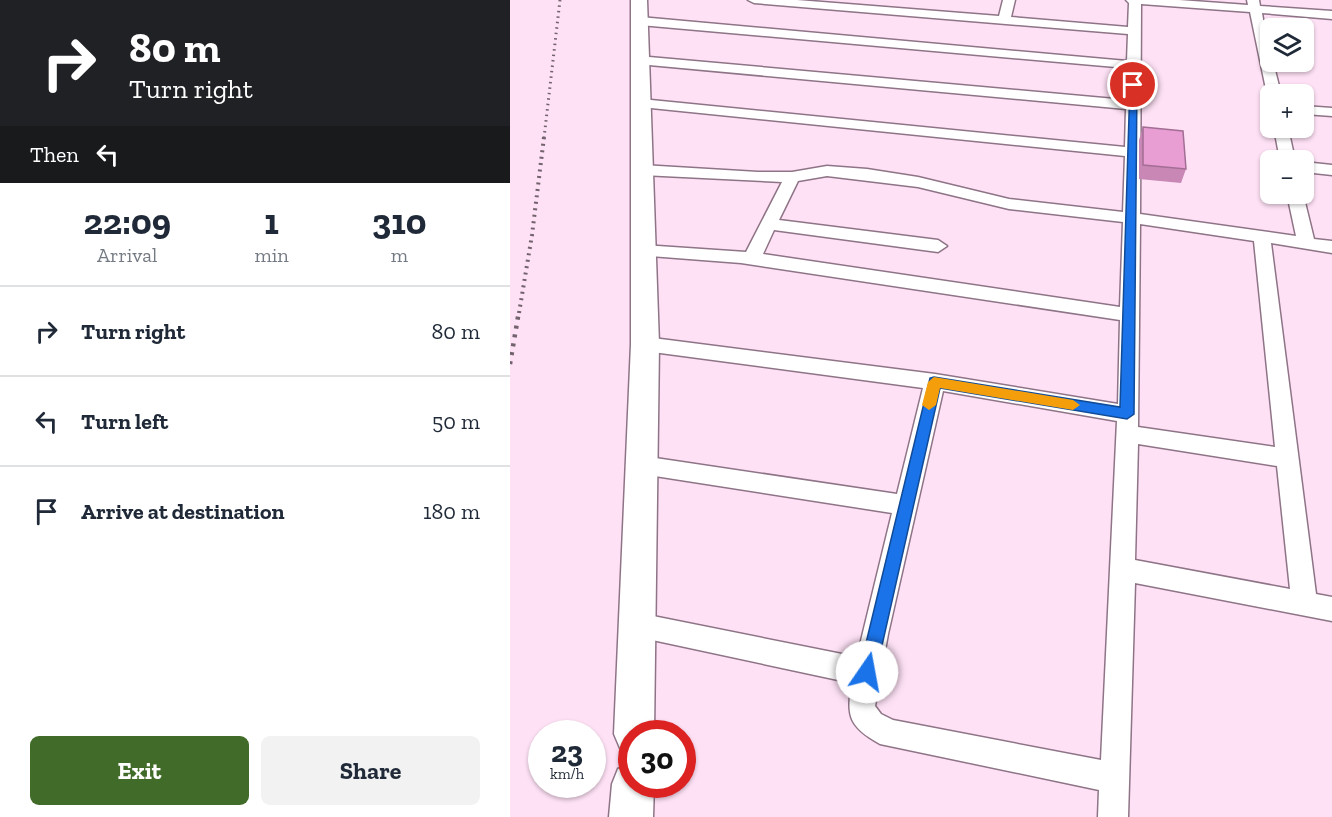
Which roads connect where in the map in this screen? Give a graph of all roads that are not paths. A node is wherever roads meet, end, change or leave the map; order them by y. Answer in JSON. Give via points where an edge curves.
{"nodes":[{"id":1,"x":754,"y":0,"type":"edge"},
{"id":2,"x":1009,"y":0,"type":"edge"},
{"id":3,"x":1134,"y":0,"type":"edge"},
{"id":4,"x":1254,"y":5,"type":"edge"},
{"id":5,"x":882,"y":6,"type":"edge"},
{"id":6,"x":639,"y":11,"type":"edge"},
{"id":7,"x":1332,"y":15,"type":"edge"},
{"id":8,"x":1004,"y":21,"type":"junction"},
{"id":9,"x":1133,"y":31,"type":"junction"},
{"id":10,"x":638,"y":60,"type":"junction"},
{"id":11,"x":1133,"y":65,"type":"junction"},
{"id":12,"x":1272,"y":84,"type":"edge"},
{"id":13,"x":641,"y":103,"type":"junction"},
{"id":14,"x":1133,"y":105,"type":"junction"},
{"id":15,"x":1314,"y":111,"type":"edge"},
{"id":16,"x":1332,"y":112,"type":"edge"},
{"id":17,"x":1133,"y":153,"type":"junction"},
{"id":18,"x":1314,"y":168,"type":"edge"},
{"id":19,"x":642,"y":170,"type":"junction"},
{"id":20,"x":1332,"y":170,"type":"edge"},
{"id":21,"x":792,"y":177,"type":"junction"},
{"id":22,"x":1297,"y":204,"type":"edge"},
{"id":23,"x":1132,"y":218,"type":"junction"},
{"id":24,"x":769,"y":224,"type":"junction"},
{"id":25,"x":1262,"y":237,"type":"junction"},
{"id":26,"x":1306,"y":243,"type":"junction"},
{"id":27,"x":938,"y":246,"type":"dead end"},
{"id":28,"x":1332,"y":247,"type":"edge"},
{"id":29,"x":643,"y":251,"type":"junction"},
{"id":30,"x":752,"y":258,"type":"junction"},
{"id":31,"x":1130,"y":315,"type":"junction"},
{"id":32,"x":645,"y":344,"type":"junction"},
{"id":33,"x":934,"y":382,"type":"junction"},
{"id":34,"x":1127,"y":424,"type":"junction"},
{"id":35,"x":1287,"y":458,"type":"junction"},
{"id":36,"x":642,"y":465,"type":"junction"},
{"id":37,"x":906,"y":505,"type":"junction"},
{"id":38,"x":1124,"y":569,"type":"junction"},
{"id":39,"x":1305,"y":603,"type":"junction"},
{"id":40,"x":1332,"y":609,"type":"edge"},
{"id":41,"x":638,"y":626,"type":"junction"},
{"id":42,"x":867,"y":672,"type":"junction"},
{"id":43,"x":635,"y":720,"type":"edge"},
{"id":44,"x":1114,"y":778,"type":"junction"},
{"id":45,"x":632,"y":798,"type":"edge"},
{"id":46,"x":631,"y":817,"type":"edge"},
{"id":47,"x":1113,"y":817,"type":"edge"}],
"edges":[{"from":1,"to":5,"type":"street"},
{"from":2,"to":8,"type":"street"},
{"from":3,"to":4,"type":"street"},
{"from":3,"to":9,"type":"street"},
{"from":4,"to":7,"type":"street"},
{"from":4,"to":12,"type":"street"},
{"from":5,"to":8,"type":"street"},
{"from":6,"to":10,"type":"street"},
{"from":6,"to":11,"type":"street"},
{"from":8,"to":9,"type":"street"},
{"from":9,"to":11,"type":"street"},
{"from":10,"to":13,"type":"street"},
{"from":10,"to":14,"type":"street"},
{"from":11,"to":14,"type":"street"},
{"from":13,"to":17,"type":"street"},
{"from":13,"to":19,"type":"street"},
{"from":14,"to":17,"type":"street"},
{"from":15,"to":16,"type":"street"},
{"from":17,"to":23,"type":"street"},
{"from":18,"to":20,"type":"street"},
{"from":19,"to":21,"type":"street"},
{"from":19,"to":29,"type":"street"},
{"from":21,"to":23,"type":"street","via":[[827,171],[867,174],[1009,204]]},
{"from":21,"to":24,"type":"street"},
{"from":22,"to":26,"type":"street"},
{"from":23,"to":25,"type":"street"},
{"from":23,"to":31,"type":"street"},
{"from":24,"to":27,"type":"street"},
{"from":24,"to":30,"type":"street"},
{"from":25,"to":26,"type":"street"},
{"from":25,"to":35,"type":"street"},
{"from":26,"to":28,"type":"street"},
{"from":29,"to":30,"type":"street"},
{"from":29,"to":32,"type":"street"},
{"from":30,"to":31,"type":"street"},
{"from":31,"to":34,"type":"street"},
{"from":32,"to":33,"type":"street"},
{"from":32,"to":36,"type":"street"},
{"from":33,"to":34,"type":"street"},
{"from":33,"to":37,"type":"street"},
{"from":34,"to":35,"type":"street"},
{"from":34,"to":38,"type":"street"},
{"from":35,"to":39,"type":"street"},
{"from":36,"to":37,"type":"street"},
{"from":36,"to":41,"type":"street"},
{"from":37,"to":42,"type":"street"},
{"from":38,"to":39,"type":"street"},
{"from":38,"to":44,"type":"street"},
{"from":39,"to":40,"type":"street"},
{"from":41,"to":42,"type":"street"},
{"from":41,"to":43,"type":"street"},
{"from":42,"to":44,"type":"street","via":[[861,709],[871,724],[890,734]]},
{"from":44,"to":47,"type":"street"},
{"from":45,"to":46,"type":"street"}]}
